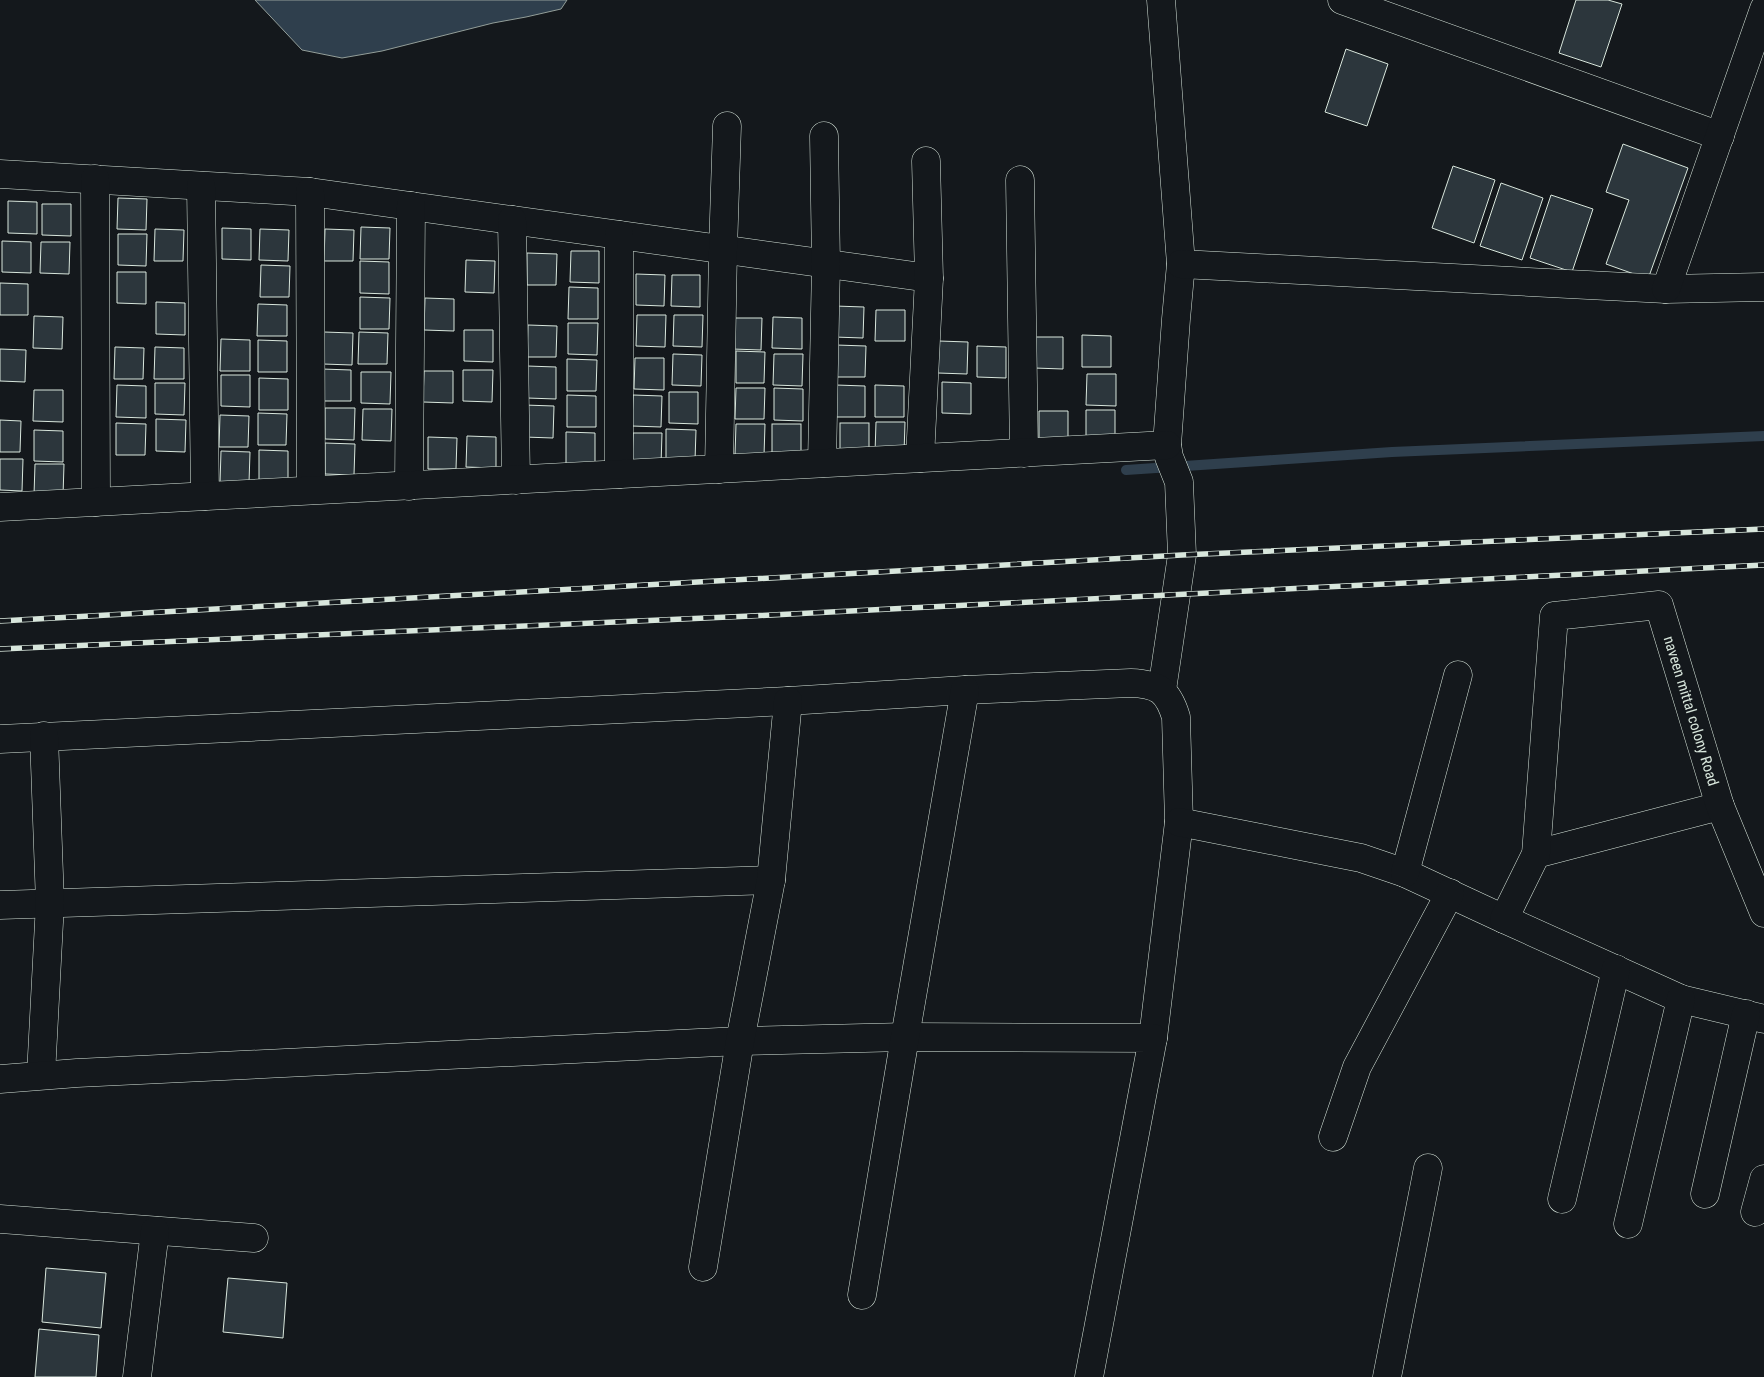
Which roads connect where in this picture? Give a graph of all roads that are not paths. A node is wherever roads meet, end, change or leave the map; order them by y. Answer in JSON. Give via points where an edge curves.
{"nodes":[{"id":1,"x":1162,"y":0,"type":"edge"},
{"id":2,"x":1342,"y":0,"type":"edge"},
{"id":3,"x":1764,"y":9,"type":"edge"},
{"id":4,"x":727,"y":126,"type":"dead end"},
{"id":5,"x":824,"y":136,"type":"dead end"},
{"id":6,"x":1720,"y":136,"type":"junction"},
{"id":7,"x":926,"y":162,"type":"dead end"},
{"id":8,"x":0,"y":174,"type":"edge"},
{"id":9,"x":95,"y":179,"type":"junction"},
{"id":10,"x":1020,"y":180,"type":"dead end"},
{"id":11,"x":201,"y":186,"type":"junction"},
{"id":12,"x":310,"y":192,"type":"junction"},
{"id":13,"x":411,"y":206,"type":"junction"},
{"id":14,"x":512,"y":220,"type":"junction"},
{"id":15,"x":619,"y":235,"type":"junction"},
{"id":16,"x":723,"y":250,"type":"junction"},
{"id":17,"x":826,"y":264,"type":"junction"},
{"id":18,"x":1181,"y":264,"type":"junction"},
{"id":19,"x":928,"y":278,"type":"junction"},
{"id":20,"x":1764,"y":287,"type":"edge"},
{"id":21,"x":1666,"y":288,"type":"junction"},
{"id":22,"x":1168,"y":451,"type":"junction"},
{"id":23,"x":1024,"y":453,"type":"junction"},
{"id":24,"x":920,"y":458,"type":"junction"},
{"id":25,"x":822,"y":464,"type":"junction"},
{"id":26,"x":719,"y":469,"type":"junction"},
{"id":27,"x":619,"y":474,"type":"junction"},
{"id":28,"x":516,"y":480,"type":"junction"},
{"id":29,"x":409,"y":486,"type":"junction"},
{"id":30,"x":312,"y":490,"type":"junction"},
{"id":31,"x":205,"y":496,"type":"junction"},
{"id":32,"x":96,"y":502,"type":"junction"},
{"id":33,"x":0,"y":507,"type":"edge"},
{"id":34,"x":1458,"y":675,"type":"dead end"},
{"id":35,"x":965,"y":690,"type":"junction"},
{"id":36,"x":1162,"y":690,"type":"junction"},
{"id":37,"x":788,"y":701,"type":"junction"},
{"id":38,"x":66,"y":735,"type":"junction"},
{"id":39,"x":0,"y":739,"type":"edge"},
{"id":40,"x":1720,"y":806,"type":"junction"},
{"id":41,"x":1180,"y":822,"type":"junction"},
{"id":42,"x":1536,"y":854,"type":"junction"},
{"id":43,"x":1404,"y":873,"type":"junction"},
{"id":44,"x":771,"y":880,"type":"junction"},
{"id":45,"x":1450,"y":893,"type":"junction"},
{"id":46,"x":66,"y":903,"type":"junction"},
{"id":47,"x":0,"y":905,"type":"edge"},
{"id":48,"x":1764,"y":913,"type":"edge"},
{"id":49,"x":1504,"y":919,"type":"junction"},
{"id":50,"x":1616,"y":969,"type":"junction"},
{"id":51,"x":1681,"y":999,"type":"junction"},
{"id":52,"x":1755,"y":1016,"type":"edge"},
{"id":53,"x":905,"y":1037,"type":"junction"},
{"id":54,"x":1153,"y":1038,"type":"junction"},
{"id":55,"x":740,"y":1042,"type":"junction"},
{"id":56,"x":41,"y":1075,"type":"junction"},
{"id":57,"x":0,"y":1079,"type":"edge"},
{"id":58,"x":1333,"y":1137,"type":"dead end"},
{"id":59,"x":1428,"y":1168,"type":"dead end"},
{"id":60,"x":1764,"y":1179,"type":"edge"},
{"id":61,"x":1705,"y":1194,"type":"dead end"},
{"id":62,"x":1562,"y":1199,"type":"dead end"},
{"id":63,"x":1755,"y":1212,"type":"dead end"},
{"id":64,"x":0,"y":1219,"type":"edge"},
{"id":65,"x":1628,"y":1224,"type":"dead end"},
{"id":66,"x":155,"y":1231,"type":"junction"},
{"id":67,"x":254,"y":1238,"type":"dead end"},
{"id":68,"x":703,"y":1267,"type":"dead end"},
{"id":69,"x":862,"y":1295,"type":"dead end"},
{"id":70,"x":137,"y":1377,"type":"edge"},
{"id":71,"x":1089,"y":1377,"type":"edge"},
{"id":72,"x":1387,"y":1377,"type":"edge"}],
"edges":[{"from":1,"to":18,"type":"street"},
{"from":2,"to":6,"type":"street"},
{"from":3,"to":6,"type":"street"},
{"from":4,"to":16,"type":"street"},
{"from":5,"to":17,"type":"street"},
{"from":6,"to":21,"type":"street"},
{"from":7,"to":19,"type":"street"},
{"from":8,"to":9,"type":"street"},
{"from":9,"to":11,"type":"street"},
{"from":9,"to":32,"type":"street"},
{"from":10,"to":23,"type":"street"},
{"from":11,"to":12,"type":"street"},
{"from":11,"to":31,"type":"street"},
{"from":12,"to":13,"type":"street"},
{"from":12,"to":30,"type":"street"},
{"from":13,"to":14,"type":"street"},
{"from":13,"to":29,"type":"street"},
{"from":14,"to":15,"type":"street"},
{"from":14,"to":28,"type":"street"},
{"from":15,"to":16,"type":"street"},
{"from":15,"to":27,"type":"street"},
{"from":16,"to":17,"type":"street"},
{"from":16,"to":26,"type":"street"},
{"from":17,"to":19,"type":"street"},
{"from":17,"to":25,"type":"street"},
{"from":18,"to":21,"type":"street"},
{"from":18,"to":22,"type":"street"},
{"from":19,"to":24,"type":"street"},
{"from":20,"to":21,"type":"street"},
{"from":22,"to":23,"type":"street"},
{"from":22,"to":36,"type":"street","via":[[1179,482],[1182,555]]},
{"from":23,"to":24,"type":"street"},
{"from":24,"to":25,"type":"street"},
{"from":25,"to":26,"type":"street"},
{"from":26,"to":27,"type":"street"},
{"from":27,"to":28,"type":"street"},
{"from":28,"to":29,"type":"street"},
{"from":29,"to":30,"type":"street"},
{"from":30,"to":31,"type":"street"},
{"from":31,"to":32,"type":"street"},
{"from":32,"to":33,"type":"street"},
{"from":34,"to":43,"type":"street"},
{"from":35,"to":36,"type":"street","via":[[1131,683],[1148,684]]},
{"from":35,"to":37,"type":"street"},
{"from":35,"to":53,"type":"street"},
{"from":36,"to":41,"type":"street","via":[[1172,702],[1176,717]]},
{"from":37,"to":38,"type":"street"},
{"from":37,"to":44,"type":"street"},
{"from":38,"to":39,"type":"street"},
{"from":38,"to":46,"type":"street"},
{"from":40,"to":42,"type":"street"},
{"from":40,"to":42,"type":"street","name":"naveen mittal colony Road","via":[[1659,605],[1554,616]]},
{"from":40,"to":48,"type":"street","name":"naveen mittal colony Road"},
{"from":41,"to":43,"type":"street","via":[[1361,858]]},
{"from":41,"to":54,"type":"street"},
{"from":42,"to":49,"type":"street"},
{"from":43,"to":45,"type":"street"},
{"from":44,"to":46,"type":"street"},
{"from":44,"to":55,"type":"street"},
{"from":45,"to":49,"type":"street"},
{"from":45,"to":58,"type":"street","via":[[1357,1067]]},
{"from":46,"to":47,"type":"street"},
{"from":46,"to":56,"type":"street"},
{"from":49,"to":50,"type":"street"},
{"from":50,"to":51,"type":"street"},
{"from":50,"to":62,"type":"street"},
{"from":51,"to":52,"type":"street"},
{"from":51,"to":65,"type":"street"},
{"from":52,"to":61,"type":"street"},
{"from":53,"to":54,"type":"street"},
{"from":53,"to":55,"type":"street"},
{"from":53,"to":69,"type":"street"},
{"from":54,"to":71,"type":"street"},
{"from":55,"to":56,"type":"street"},
{"from":55,"to":68,"type":"street"},
{"from":56,"to":57,"type":"street"},
{"from":59,"to":72,"type":"street"},
{"from":60,"to":63,"type":"street"},
{"from":64,"to":66,"type":"street"},
{"from":66,"to":67,"type":"street"},
{"from":66,"to":70,"type":"street"}]}
